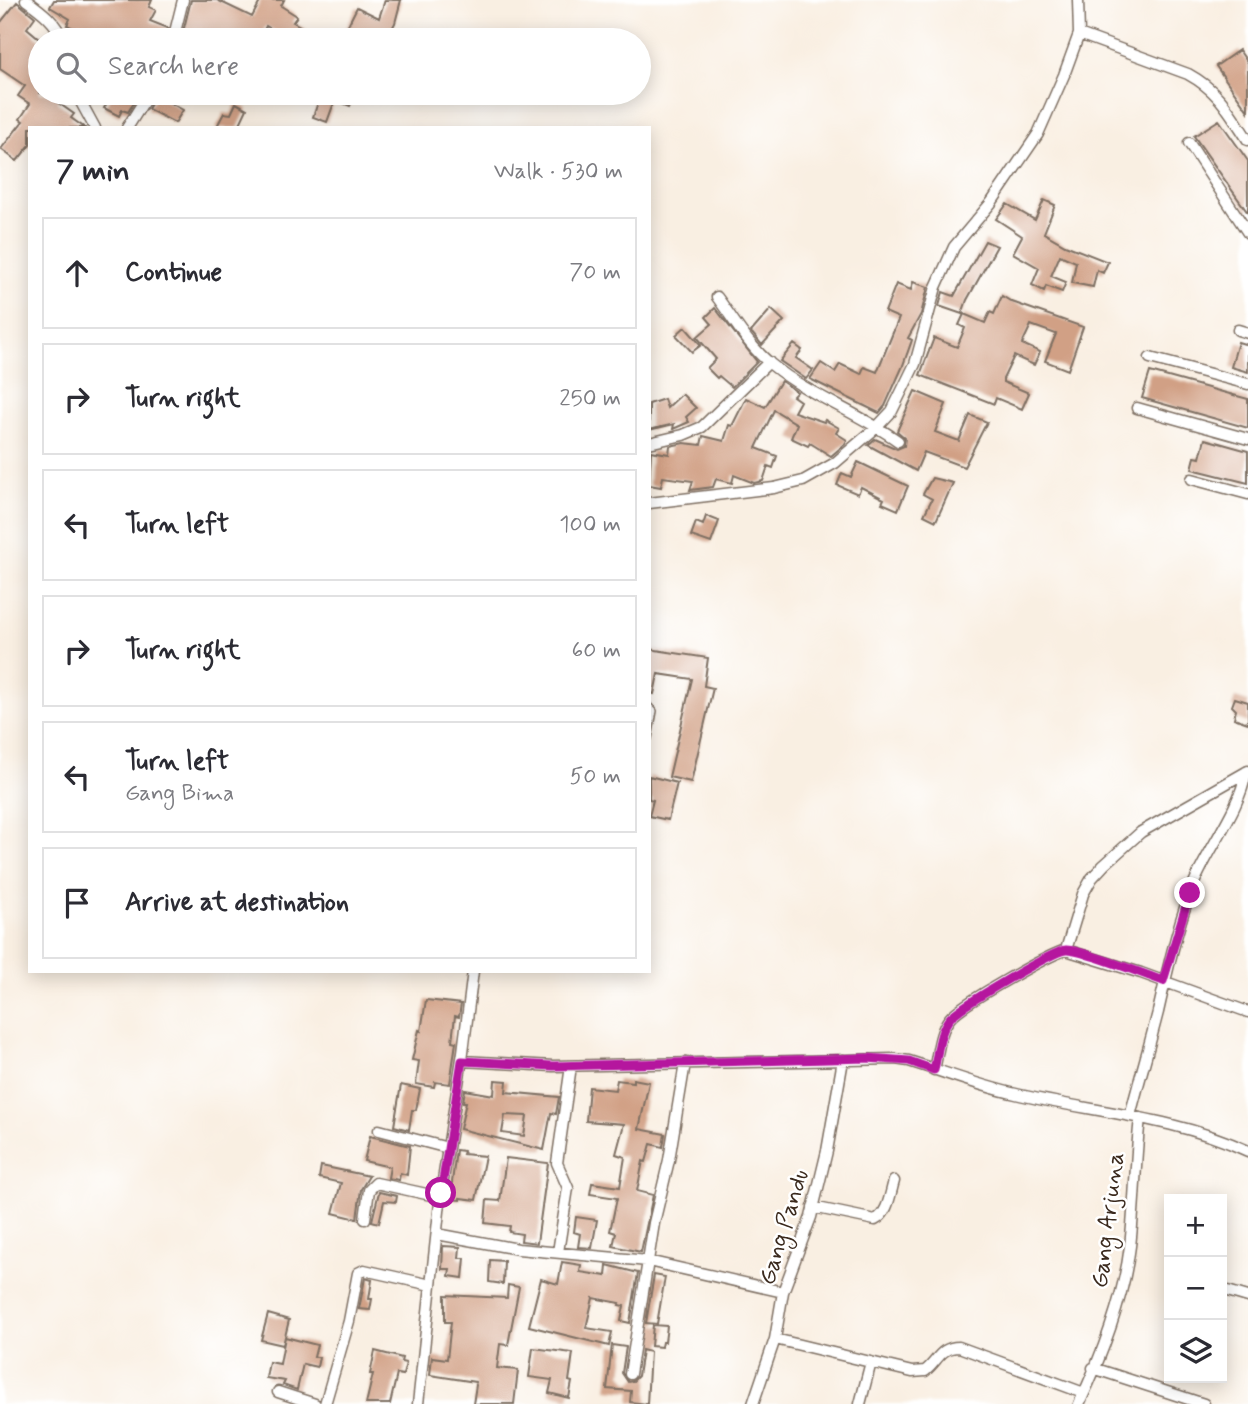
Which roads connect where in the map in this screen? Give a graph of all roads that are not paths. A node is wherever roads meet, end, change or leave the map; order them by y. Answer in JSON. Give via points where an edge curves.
{"nodes":[{"id":1,"x":26,"y":0,"type":"edge"},
{"id":2,"x":183,"y":0,"type":"edge"},
{"id":3,"x":1078,"y":0,"type":"edge"},
{"id":4,"x":56,"y":28,"type":"edge"},
{"id":5,"x":176,"y":28,"type":"edge"},
{"id":6,"x":1079,"y":34,"type":"junction"},
{"id":7,"x":83,"y":105,"type":"edge"},
{"id":8,"x":141,"y":105,"type":"edge"},
{"id":9,"x":94,"y":126,"type":"edge"},
{"id":10,"x":128,"y":126,"type":"edge"},
{"id":11,"x":1248,"y":139,"type":"edge"},
{"id":12,"x":1189,"y":143,"type":"dead end"},
{"id":13,"x":1248,"y":233,"type":"edge"},
{"id":14,"x":718,"y":296,"type":"dead end"},
{"id":15,"x":1150,"y":358,"type":"dead end"},
{"id":16,"x":769,"y":362,"type":"junction"},
{"id":17,"x":1248,"y":384,"type":"edge"},
{"id":18,"x":1137,"y":408,"type":"dead end"},
{"id":19,"x":877,"y":427,"type":"junction"},
{"id":20,"x":1248,"y":439,"type":"edge"},
{"id":21,"x":898,"y":441,"type":"dead end"},
{"id":22,"x":651,"y":443,"type":"edge"},
{"id":23,"x":1192,"y":479,"type":"dead end"},
{"id":24,"x":1248,"y":494,"type":"edge"},
{"id":25,"x":651,"y":503,"type":"edge"},
{"id":26,"x":651,"y":708,"type":"edge"},
{"id":27,"x":651,"y":727,"type":"edge"},
{"id":28,"x":1247,"y":772,"type":"edge"},
{"id":29,"x":1066,"y":950,"type":"junction"},
{"id":30,"x":473,"y":973,"type":"edge"},
{"id":31,"x":1163,"y":981,"type":"junction"},
{"id":32,"x":1248,"y":1012,"type":"edge"},
{"id":33,"x":843,"y":1060,"type":"junction"},
{"id":34,"x":462,"y":1061,"type":"junction"},
{"id":35,"x":685,"y":1063,"type":"junction"},
{"id":36,"x":571,"y":1066,"type":"junction"},
{"id":37,"x":934,"y":1070,"type":"junction"},
{"id":38,"x":1135,"y":1117,"type":"junction"},
{"id":39,"x":379,"y":1130,"type":"dead end"},
{"id":40,"x":448,"y":1148,"type":"junction"},
{"id":41,"x":1248,"y":1151,"type":"edge"},
{"id":42,"x":894,"y":1181,"type":"dead end"},
{"id":43,"x":440,"y":1197,"type":"junction"},
{"id":44,"x":813,"y":1207,"type":"junction"},
{"id":45,"x":365,"y":1219,"type":"dead end"},
{"id":46,"x":437,"y":1234,"type":"junction"},
{"id":47,"x":558,"y":1252,"type":"junction"},
{"id":48,"x":648,"y":1261,"type":"junction"},
{"id":49,"x":432,"y":1285,"type":"junction"},
{"id":50,"x":1227,"y":1291,"type":"edge"},
{"id":51,"x":783,"y":1292,"type":"junction"},
{"id":52,"x":1248,"y":1297,"type":"edge"},
{"id":53,"x":775,"y":1339,"type":"junction"},
{"id":54,"x":871,"y":1362,"type":"junction"},
{"id":55,"x":1093,"y":1368,"type":"junction"},
{"id":56,"x":630,"y":1374,"type":"dead end"},
{"id":57,"x":278,"y":1392,"type":"dead end"},
{"id":58,"x":1084,"y":1393,"type":"junction"},
{"id":59,"x":315,"y":1404,"type":"edge"},
{"id":60,"x":325,"y":1404,"type":"edge"},
{"id":61,"x":418,"y":1404,"type":"edge"},
{"id":62,"x":753,"y":1404,"type":"edge"},
{"id":63,"x":860,"y":1404,"type":"edge"},
{"id":64,"x":1079,"y":1404,"type":"edge"},
{"id":65,"x":1204,"y":1404,"type":"edge"}],
"edges":[{"from":1,"to":4,"type":"street"},
{"from":2,"to":5,"type":"street"},
{"from":3,"to":6,"type":"street"},
{"from":6,"to":11,"type":"street","via":[[1203,83],[1216,93]]},
{"from":6,"to":19,"type":"street","via":[[1038,134],[954,247],[910,376],[892,411]]},
{"from":7,"to":9,"type":"street"},
{"from":8,"to":10,"type":"street"},
{"from":12,"to":13,"type":"street"},
{"from":14,"to":16,"type":"street"},
{"from":15,"to":17,"type":"street"},
{"from":16,"to":19,"type":"street"},
{"from":16,"to":22,"type":"street","via":[[702,427]]},
{"from":18,"to":20,"type":"street"},
{"from":19,"to":21,"type":"street"},
{"from":19,"to":25,"type":"street","via":[[835,463],[803,481]]},
{"from":23,"to":24,"type":"street"},
{"from":26,"to":27,"type":"lane"},
{"from":28,"to":29,"type":"street","via":[[1141,832],[1104,865],[1083,894]]},
{"from":28,"to":31,"type":"street","name":"Gang Arjuna","via":[[1241,793],[1194,881]]},
{"from":29,"to":31,"type":"street"},
{"from":29,"to":37,"type":"street","via":[[995,987],[951,1017],[942,1033]]},
{"from":30,"to":34,"type":"street"},
{"from":31,"to":32,"type":"street"},
{"from":31,"to":38,"type":"street","name":"Gang Arjuna"},
{"from":33,"to":35,"type":"street"},
{"from":33,"to":37,"type":"street","via":[[895,1059]]},
{"from":33,"to":44,"type":"street","name":"Gang Pandu"},
{"from":34,"to":36,"type":"street"},
{"from":34,"to":40,"type":"street"},
{"from":35,"to":36,"type":"street"},
{"from":35,"to":48,"type":"street"},
{"from":36,"to":47,"type":"street","via":[[556,1163],[568,1188]]},
{"from":37,"to":38,"type":"street","via":[[1015,1094]]},
{"from":38,"to":41,"type":"street"},
{"from":38,"to":55,"type":"street","name":"Gang Arjuna","via":[[1130,1246],[1116,1308]]},
{"from":39,"to":40,"type":"street"},
{"from":40,"to":43,"type":"street"},
{"from":42,"to":44,"type":"street","via":[[884,1212],[874,1220]]},
{"from":43,"to":45,"type":"street","via":[[376,1183],[369,1190]]},
{"from":43,"to":46,"type":"street"},
{"from":44,"to":51,"type":"street","name":"Gang Pandu"},
{"from":46,"to":47,"type":"street"},
{"from":46,"to":49,"type":"street"},
{"from":47,"to":48,"type":"street"},
{"from":48,"to":51,"type":"street"},
{"from":48,"to":56,"type":"street"},
{"from":49,"to":60,"type":"street","via":[[364,1270],[358,1273]]},
{"from":49,"to":61,"type":"street"},
{"from":50,"to":52,"type":"street"},
{"from":51,"to":53,"type":"street","name":"Gang Pandu"},
{"from":53,"to":54,"type":"street"},
{"from":53,"to":62,"type":"street","name":"Gang Pandu"},
{"from":54,"to":58,"type":"street","via":[[920,1372],[946,1349],[959,1347]]},
{"from":54,"to":63,"type":"street"},
{"from":55,"to":58,"type":"street","name":"Gang Arjuna"},
{"from":55,"to":65,"type":"street"},
{"from":57,"to":59,"type":"street"},
{"from":58,"to":64,"type":"street","name":"Gang Arjuna"}]}
